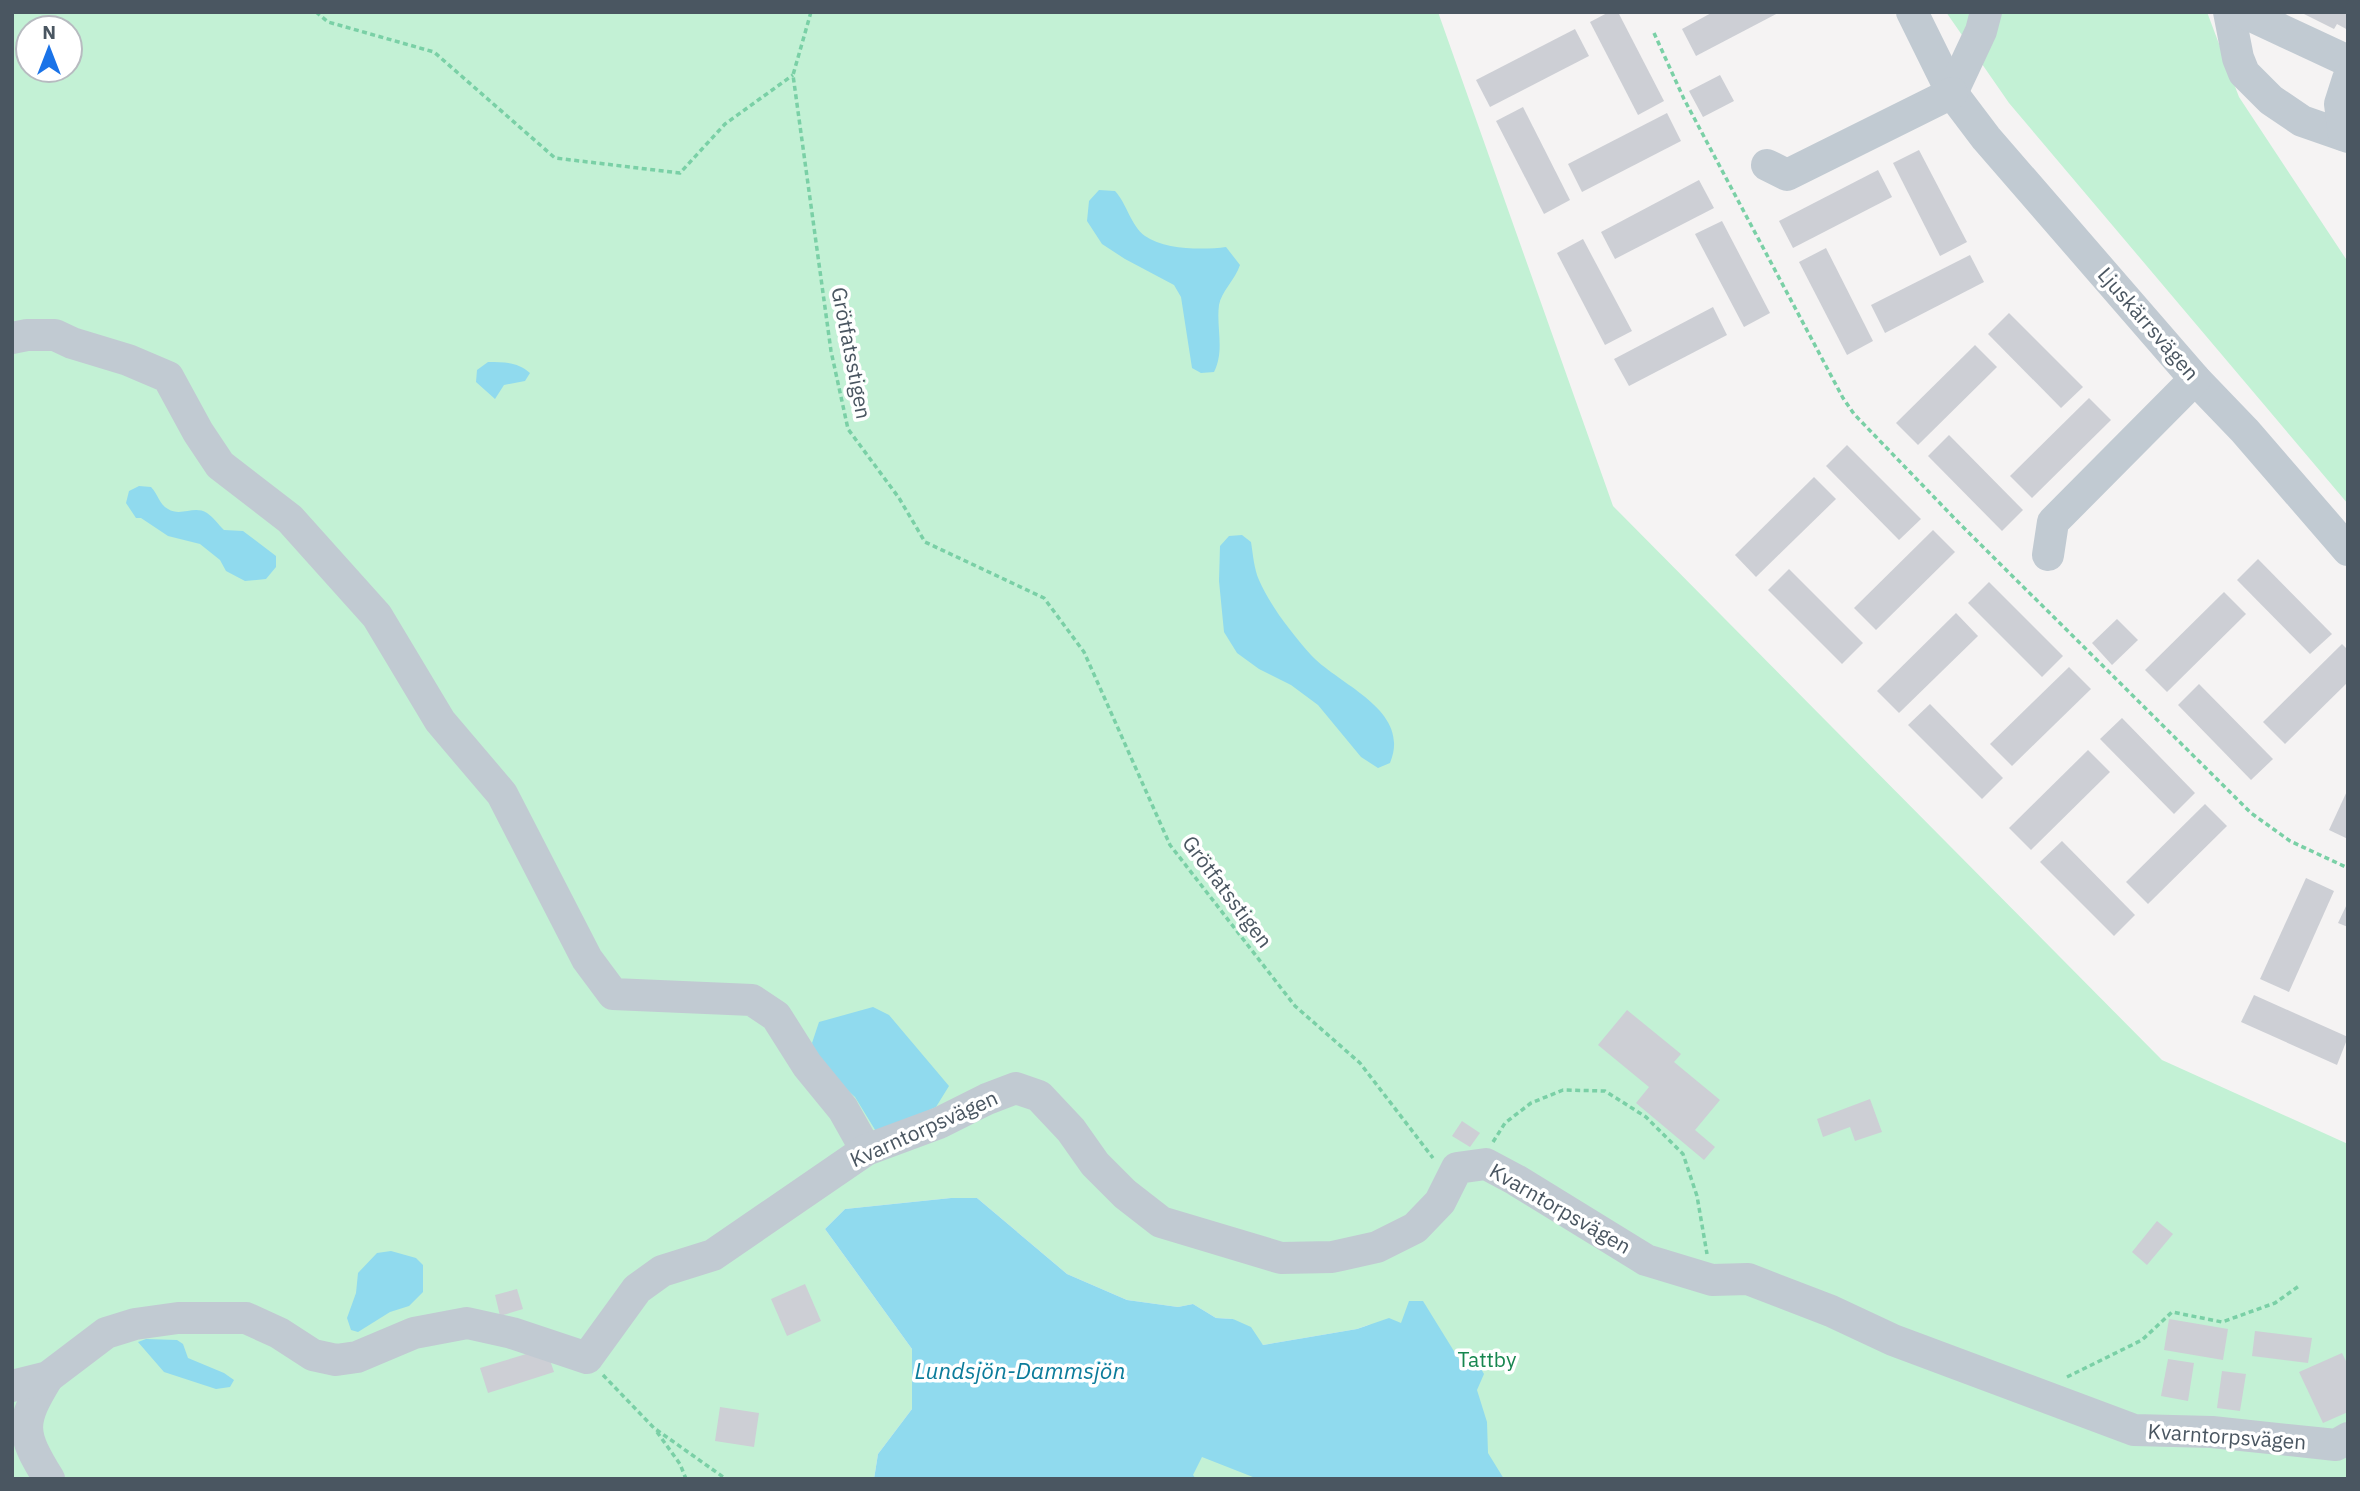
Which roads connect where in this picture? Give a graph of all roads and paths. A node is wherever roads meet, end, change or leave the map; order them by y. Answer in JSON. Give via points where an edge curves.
{"nodes":[{"id":1,"x":316,"y":12,"type":"edge"},
{"id":2,"x":811,"y":12,"type":"edge"},
{"id":3,"x":1912,"y":12,"type":"edge"},
{"id":4,"x":1986,"y":12,"type":"edge"},
{"id":5,"x":2235,"y":18,"type":"edge"},
{"id":6,"x":1654,"y":33,"type":"dead end"},
{"id":7,"x":793,"y":75,"type":"junction"},
{"id":8,"x":2347,"y":75,"type":"edge"},
{"id":9,"x":1952,"y":93,"type":"junction"},
{"id":10,"x":2346,"y":136,"type":"edge"},
{"id":11,"x":1767,"y":165,"type":"dead end"},
{"id":12,"x":12,"y":338,"type":"edge"},
{"id":13,"x":2195,"y":379,"type":"junction"},
{"id":14,"x":2348,"y":550,"type":"edge"},
{"id":15,"x":2048,"y":555,"type":"dead end"},
{"id":16,"x":2348,"y":868,"type":"edge"},
{"id":17,"x":866,"y":1150,"type":"junction"},
{"id":18,"x":1471,"y":1166,"type":"junction"},
{"id":19,"x":1712,"y":1280,"type":"junction"},
{"id":20,"x":2299,"y":1286,"type":"dead end"},
{"id":21,"x":587,"y":1358,"type":"junction"},
{"id":22,"x":48,"y":1377,"type":"junction"},
{"id":23,"x":12,"y":1386,"type":"edge"},
{"id":24,"x":2037,"y":1393,"type":"junction"},
{"id":25,"x":653,"y":1427,"type":"junction"},
{"id":26,"x":2348,"y":1437,"type":"edge"},
{"id":27,"x":49,"y":1479,"type":"edge"},
{"id":28,"x":686,"y":1479,"type":"edge"},
{"id":29,"x":726,"y":1479,"type":"edge"}],
"edges":[{"from":1,"to":7,"type":"path","via":[[328,22],[434,52],[555,158],[680,173],[725,124]]},
{"from":2,"to":7,"type":"path"},
{"from":3,"to":9,"type":"street","name":"Ljuskärrsvägen"},
{"from":4,"to":9,"type":"street"},
{"from":5,"to":8,"type":"street"},
{"from":5,"to":10,"type":"street","via":[[2244,73],[2270,100],[2302,121]]},
{"from":6,"to":16,"type":"path","via":[[1684,99],[1854,414],[2252,813],[2290,841]]},
{"from":7,"to":18,"type":"path","name":"Grötfatsstigen","via":[[831,351],[848,429],[925,542],[1044,598],[1084,652],[1170,845],[1295,1006],[1360,1063],[1437,1164]]},
{"from":8,"to":10,"type":"street","via":[[2340,104]]},
{"from":9,"to":11,"type":"street","via":[[1787,175]]},
{"from":9,"to":13,"type":"street","name":"Ljuskärrsvägen"},
{"from":12,"to":17,"type":"street","via":[[55,335],[168,377],[219,465],[290,519],[377,616],[440,721],[502,794],[586,959],[613,994],[752,1000],[776,1016],[843,1109]]},
{"from":13,"to":14,"type":"street","name":"Ljuskärrsvägen"},
{"from":13,"to":15,"type":"street","via":[[2053,522]]},
{"from":17,"to":18,"type":"street","name":"Kvarntorpsvägen","via":[[1016,1088],[1038,1096],[1095,1164],[1161,1222],[1281,1258],[1332,1256],[1377,1247],[1415,1228]]},
{"from":17,"to":21,"type":"street","name":"Kvarntorpsvägen","via":[[713,1255],[662,1271],[637,1289]]},
{"from":18,"to":19,"type":"street","name":"Kvarntorpsvägen","via":[[1516,1180],[1646,1260]]},
{"from":18,"to":19,"type":"path","via":[[1505,1122],[1531,1103],[1563,1090],[1605,1091],[1646,1117],[1683,1154],[1697,1196]]},
{"from":19,"to":24,"type":"street","name":"Kvarntorpsvägen","via":[[1748,1279],[1893,1340]]},
{"from":20,"to":24,"type":"path","via":[[2275,1303],[2222,1322],[2172,1312],[2142,1340]]},
{"from":21,"to":22,"type":"street","via":[[467,1323],[414,1334],[357,1357],[336,1360],[313,1355],[246,1318],[178,1318],[106,1333]]},
{"from":21,"to":25,"type":"path"},
{"from":22,"to":23,"type":"street"},
{"from":22,"to":27,"type":"street","via":[[29,1409],[27,1434]]},
{"from":24,"to":26,"type":"street","name":"Kvarntorpsvägen","via":[[2134,1430],[2212,1432],[2336,1445]]},
{"from":25,"to":28,"type":"path","via":[[681,1464]]},
{"from":25,"to":29,"type":"path"}]}
